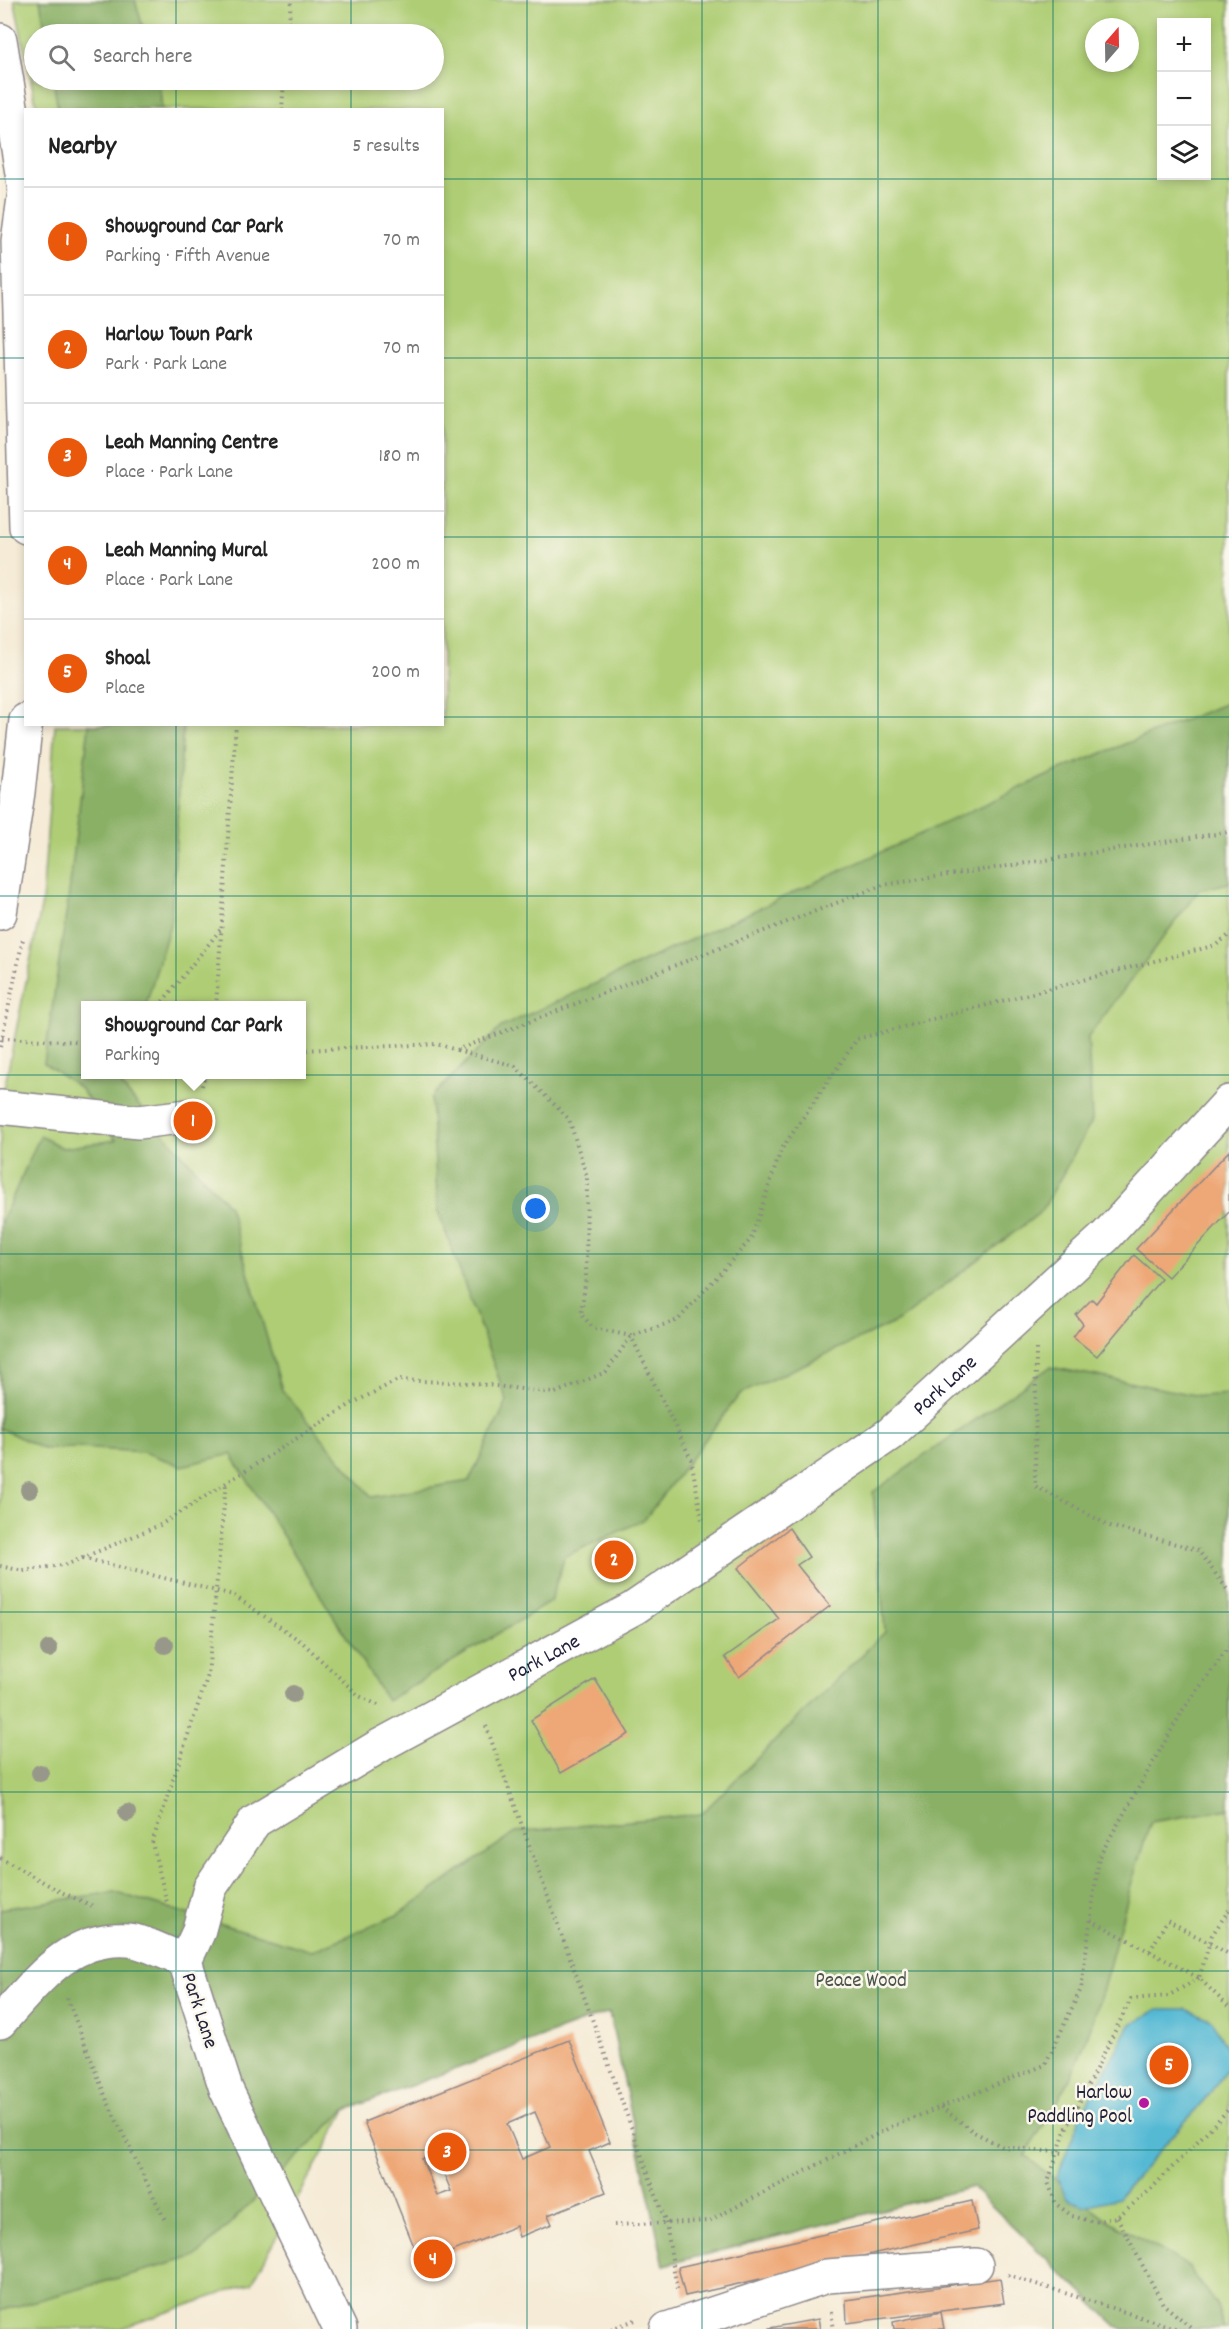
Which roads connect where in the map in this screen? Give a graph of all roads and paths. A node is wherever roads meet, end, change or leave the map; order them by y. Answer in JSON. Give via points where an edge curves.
{"nodes":[{"id":1,"x":291,"y":0,"type":"edge"},
{"id":2,"x":289,"y":24,"type":"edge"},
{"id":3,"x":0,"y":40,"type":"edge"},
{"id":4,"x":283,"y":90,"type":"edge"},
{"id":5,"x":282,"y":108,"type":"edge"},
{"id":6,"x":24,"y":185,"type":"edge"},
{"id":7,"x":24,"y":198,"type":"edge"},
{"id":8,"x":0,"y":213,"type":"edge"},
{"id":9,"x":18,"y":241,"type":"junction"},
{"id":10,"x":24,"y":456,"type":"edge"},
{"id":11,"x":25,"y":726,"type":"edge"},
{"id":12,"x":236,"y":726,"type":"edge"},
{"id":13,"x":1229,"y":832,"type":"edge"},
{"id":14,"x":0,"y":913,"type":"edge"},
{"id":15,"x":221,"y":930,"type":"junction"},
{"id":16,"x":1229,"y":935,"type":"edge"},
{"id":17,"x":162,"y":1001,"type":"edge"},
{"id":18,"x":216,"y":1001,"type":"edge"},
{"id":19,"x":2,"y":1038,"type":"dead end"},
{"id":20,"x":81,"y":1042,"type":"edge"},
{"id":21,"x":306,"y":1050,"type":"edge"},
{"id":22,"x":456,"y":1050,"type":"junction"},
{"id":23,"x":1229,"y":1102,"type":"edge"},
{"id":24,"x":0,"y":1107,"type":"edge"},
{"id":25,"x":188,"y":1116,"type":"dead end"},
{"id":26,"x":1036,"y":1301,"type":"junction"},
{"id":27,"x":630,"y":1336,"type":"junction"},
{"id":28,"x":226,"y":1483,"type":"junction"},
{"id":29,"x":82,"y":1558,"type":"junction"},
{"id":30,"x":699,"y":1564,"type":"junction"},
{"id":31,"x":0,"y":1566,"type":"edge"},
{"id":32,"x":216,"y":1591,"type":"junction"},
{"id":33,"x":1229,"y":1592,"type":"edge"},
{"id":34,"x":1229,"y":1647,"type":"edge"},
{"id":35,"x":474,"y":1694,"type":"junction"},
{"id":36,"x":419,"y":1724,"type":"junction"},
{"id":37,"x":1229,"y":1910,"type":"edge"},
{"id":38,"x":1091,"y":1920,"type":"junction"},
{"id":39,"x":1210,"y":1943,"type":"junction"},
{"id":40,"x":192,"y":1947,"type":"junction"},
{"id":41,"x":1150,"y":1951,"type":"junction"},
{"id":42,"x":1229,"y":1954,"type":"edge"},
{"id":43,"x":54,"y":1964,"type":"junction"},
{"id":44,"x":1199,"y":1978,"type":"junction"},
{"id":45,"x":1229,"y":2007,"type":"edge"},
{"id":46,"x":0,"y":2022,"type":"edge"},
{"id":47,"x":941,"y":2107,"type":"junction"},
{"id":48,"x":1229,"y":2109,"type":"edge"},
{"id":49,"x":1058,"y":2152,"type":"junction"},
{"id":50,"x":1066,"y":2153,"type":"dead end"},
{"id":51,"x":1117,"y":2217,"type":"junction"},
{"id":52,"x":166,"y":2222,"type":"dead end"},
{"id":53,"x":666,"y":2223,"type":"junction"},
{"id":54,"x":614,"y":2225,"type":"dead end"},
{"id":55,"x":976,"y":2265,"type":"joint"},
{"id":56,"x":677,"y":2292,"type":"dead end"},
{"id":57,"x":654,"y":2324,"type":"edge"},
{"id":58,"x":340,"y":2329,"type":"edge"},
{"id":59,"x":611,"y":2329,"type":"edge"},
{"id":60,"x":1178,"y":2329,"type":"edge"},
{"id":61,"x":1193,"y":2329,"type":"edge"}],
"edges":[{"from":1,"to":2,"type":"path"},
{"from":3,"to":6,"type":"street"},
{"from":4,"to":5,"type":"path"},
{"from":7,"to":9,"type":"street"},
{"from":8,"to":9,"type":"street"},
{"from":9,"to":10,"type":"street"},
{"from":11,"to":14,"type":"street"},
{"from":12,"to":15,"type":"path"},
{"from":13,"to":22,"type":"path","via":[[883,885]]},
{"from":15,"to":17,"type":"path"},
{"from":15,"to":18,"type":"path"},
{"from":16,"to":27,"type":"path","via":[[1216,945],[857,1039],[781,1150],[751,1239],[678,1320]]},
{"from":19,"to":20,"type":"path"},
{"from":21,"to":22,"type":"path","via":[[437,1044]]},
{"from":22,"to":27,"type":"path","via":[[515,1066],[569,1119],[587,1177],[586,1277],[581,1314],[593,1328]]},
{"from":23,"to":26,"type":"street","name":"Park Lane","via":[[1106,1236]]},
{"from":24,"to":25,"type":"street","via":[[139,1122]]},
{"from":26,"to":30,"type":"street","name":"Park Lane","via":[[890,1434]]},
{"from":26,"to":33,"type":"path","via":[[1035,1486],[1110,1526],[1198,1550]]},
{"from":27,"to":28,"type":"path","via":[[606,1371],[555,1393],[398,1380],[351,1404]]},
{"from":27,"to":30,"type":"path","via":[[691,1458],[702,1517]]},
{"from":28,"to":29,"type":"path","via":[[160,1525]]},
{"from":28,"to":32,"type":"path"},
{"from":29,"to":31,"type":"path","via":[[23,1571]]},
{"from":29,"to":32,"type":"path"},
{"from":30,"to":35,"type":"street","name":"Park Lane","via":[[634,1608]]},
{"from":32,"to":36,"type":"path","via":[[233,1595],[302,1642],[359,1696]]},
{"from":32,"to":40,"type":"path","via":[[208,1675],[152,1843],[168,1908]]},
{"from":34,"to":38,"type":"path","via":[[1183,1710],[1099,1857]]},
{"from":35,"to":36,"type":"street","name":"Park Lane"},
{"from":35,"to":53,"type":"path"},
{"from":36,"to":40,"type":"street","name":"Park Lane","via":[[255,1821],[210,1888]]},
{"from":37,"to":39,"type":"path"},
{"from":38,"to":41,"type":"path"},
{"from":38,"to":47,"type":"path","via":[[1081,1989],[1045,2065]]},
{"from":39,"to":41,"type":"path","via":[[1167,1920]]},
{"from":39,"to":42,"type":"path"},
{"from":39,"to":44,"type":"path"},
{"from":40,"to":43,"type":"street","via":[[129,1940],[83,1946]]},
{"from":40,"to":58,"type":"street","name":"Park Lane","via":[[226,2089]]},
{"from":41,"to":44,"type":"path"},
{"from":43,"to":46,"type":"street"},
{"from":43,"to":52,"type":"path","via":[[108,2103]]},
{"from":44,"to":45,"type":"path"},
{"from":44,"to":49,"type":"path","via":[[1167,1996],[1131,1999]]},
{"from":47,"to":49,"type":"path","via":[[974,2132],[1003,2146]]},
{"from":47,"to":53,"type":"path","via":[[891,2127],[709,2221]]},
{"from":48,"to":51,"type":"path","via":[[1149,2191]]},
{"from":49,"to":50,"type":"path"},
{"from":49,"to":51,"type":"path","via":[[1048,2182],[1056,2204],[1072,2216],[1095,2222]]},
{"from":51,"to":61,"type":"path","via":[[1163,2304]]},
{"from":53,"to":54,"type":"path"},
{"from":53,"to":56,"type":"path"},
{"from":55,"to":57,"type":"street","via":[[827,2276]]},
{"from":55,"to":60,"type":"path"},
{"from":57,"to":59,"type":"path"}]}
